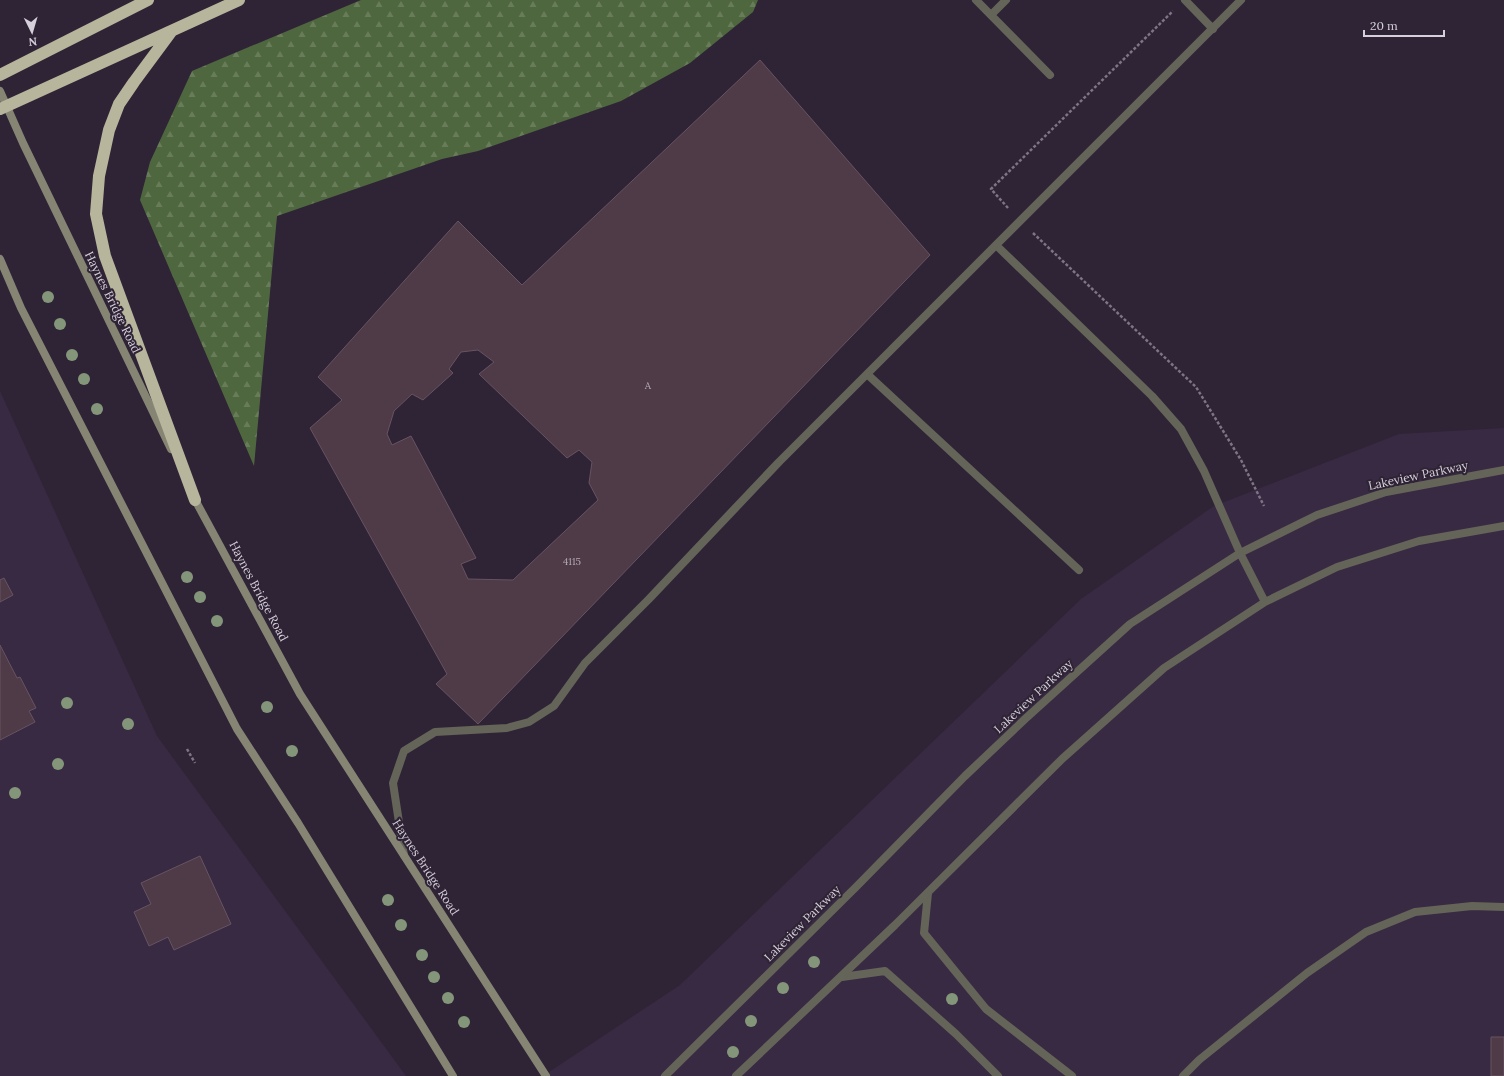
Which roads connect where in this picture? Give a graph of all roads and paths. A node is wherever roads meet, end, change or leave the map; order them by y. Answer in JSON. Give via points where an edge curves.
{"nodes":[{"id":1,"x":148,"y":0,"type":"edge"},
{"id":2,"x":239,"y":0,"type":"edge"},
{"id":3,"x":976,"y":0,"type":"edge"},
{"id":4,"x":1006,"y":0,"type":"edge"},
{"id":5,"x":1185,"y":0,"type":"edge"},
{"id":6,"x":1241,"y":0,"type":"edge"},
{"id":7,"x":1178,"y":6,"type":"dead end"},
{"id":8,"x":991,"y":15,"type":"junction"},
{"id":9,"x":1213,"y":29,"type":"junction"},
{"id":10,"x":171,"y":32,"type":"junction"},
{"id":11,"x":0,"y":75,"type":"edge"},
{"id":12,"x":1050,"y":75,"type":"dead end"},
{"id":13,"x":0,"y":91,"type":"edge"},
{"id":14,"x":3,"y":108,"type":"edge"},
{"id":15,"x":1020,"y":221,"type":"junction"},
{"id":16,"x":997,"y":246,"type":"junction"},
{"id":17,"x":0,"y":260,"type":"edge"},
{"id":18,"x":867,"y":374,"type":"junction"},
{"id":19,"x":1504,"y":470,"type":"edge"},
{"id":20,"x":195,"y":500,"type":"junction"},
{"id":21,"x":1264,"y":506,"type":"dead end"},
{"id":22,"x":1504,"y":526,"type":"edge"},
{"id":23,"x":1240,"y":553,"type":"junction"},
{"id":24,"x":1079,"y":570,"type":"dead end"},
{"id":25,"x":1264,"y":602,"type":"junction"},
{"id":26,"x":187,"y":749,"type":"dead end"},
{"id":27,"x":195,"y":763,"type":"dead end"},
{"id":28,"x":404,"y":855,"type":"junction"},
{"id":29,"x":928,"y":893,"type":"junction"},
{"id":30,"x":1504,"y":907,"type":"edge"},
{"id":31,"x":842,"y":977,"type":"junction"},
{"id":32,"x":453,"y":1076,"type":"edge"},
{"id":33,"x":546,"y":1076,"type":"edge"},
{"id":34,"x":664,"y":1076,"type":"edge"},
{"id":35,"x":736,"y":1076,"type":"edge"},
{"id":36,"x":998,"y":1076,"type":"edge"},
{"id":37,"x":1072,"y":1076,"type":"edge"},
{"id":38,"x":1183,"y":1076,"type":"edge"}],
"edges":[{"from":1,"to":11,"type":"highway"},
{"from":2,"to":10,"type":"highway"},
{"from":3,"to":8,"type":"street"},
{"from":4,"to":8,"type":"street"},
{"from":5,"to":9,"type":"street"},
{"from":6,"to":9,"type":"street"},
{"from":7,"to":15,"type":"path","via":[[990,189]]},
{"from":8,"to":12,"type":"street"},
{"from":9,"to":15,"type":"street"},
{"from":10,"to":14,"type":"highway"},
{"from":10,"to":20,"type":"highway","via":[[120,104],[109,130],[99,176],[96,214],[105,256]]},
{"from":13,"to":14,"type":"main road","name":"Haynes Bridge Road"},
{"from":14,"to":20,"type":"main road","name":"Haynes Bridge Road","via":[[23,143]]},
{"from":15,"to":16,"type":"street"},
{"from":15,"to":21,"type":"path","via":[[1196,387]]},
{"from":16,"to":18,"type":"street"},
{"from":16,"to":23,"type":"street","via":[[1152,396],[1181,429],[1204,471]]},
{"from":17,"to":32,"type":"main road","via":[[21,308],[237,729],[298,823]]},
{"from":18,"to":24,"type":"street"},
{"from":18,"to":28,"type":"street","via":[[585,663],[554,706],[529,722],[507,728],[435,732],[404,751],[393,783]]},
{"from":19,"to":23,"type":"street","name":"Lakeview Parkway","via":[[1386,492],[1317,515]]},
{"from":20,"to":28,"type":"main road","name":"Haynes Bridge Road","via":[[300,694]]},
{"from":22,"to":25,"type":"street","via":[[1419,541],[1337,567]]},
{"from":23,"to":25,"type":"street"},
{"from":23,"to":34,"type":"street","name":"Lakeview Parkway","via":[[1130,624],[965,776]]},
{"from":25,"to":29,"type":"street","via":[[1164,668],[1062,759]]},
{"from":26,"to":27,"type":"path"},
{"from":28,"to":33,"type":"main road","name":"Haynes Bridge Road"},
{"from":29,"to":31,"type":"street"},
{"from":29,"to":37,"type":"street","via":[[924,933],[986,1009]]},
{"from":30,"to":38,"type":"street","via":[[1472,906],[1415,912],[1366,932],[1307,973],[1199,1060]]},
{"from":31,"to":35,"type":"street"},
{"from":31,"to":36,"type":"street","via":[[885,970]]}]}
